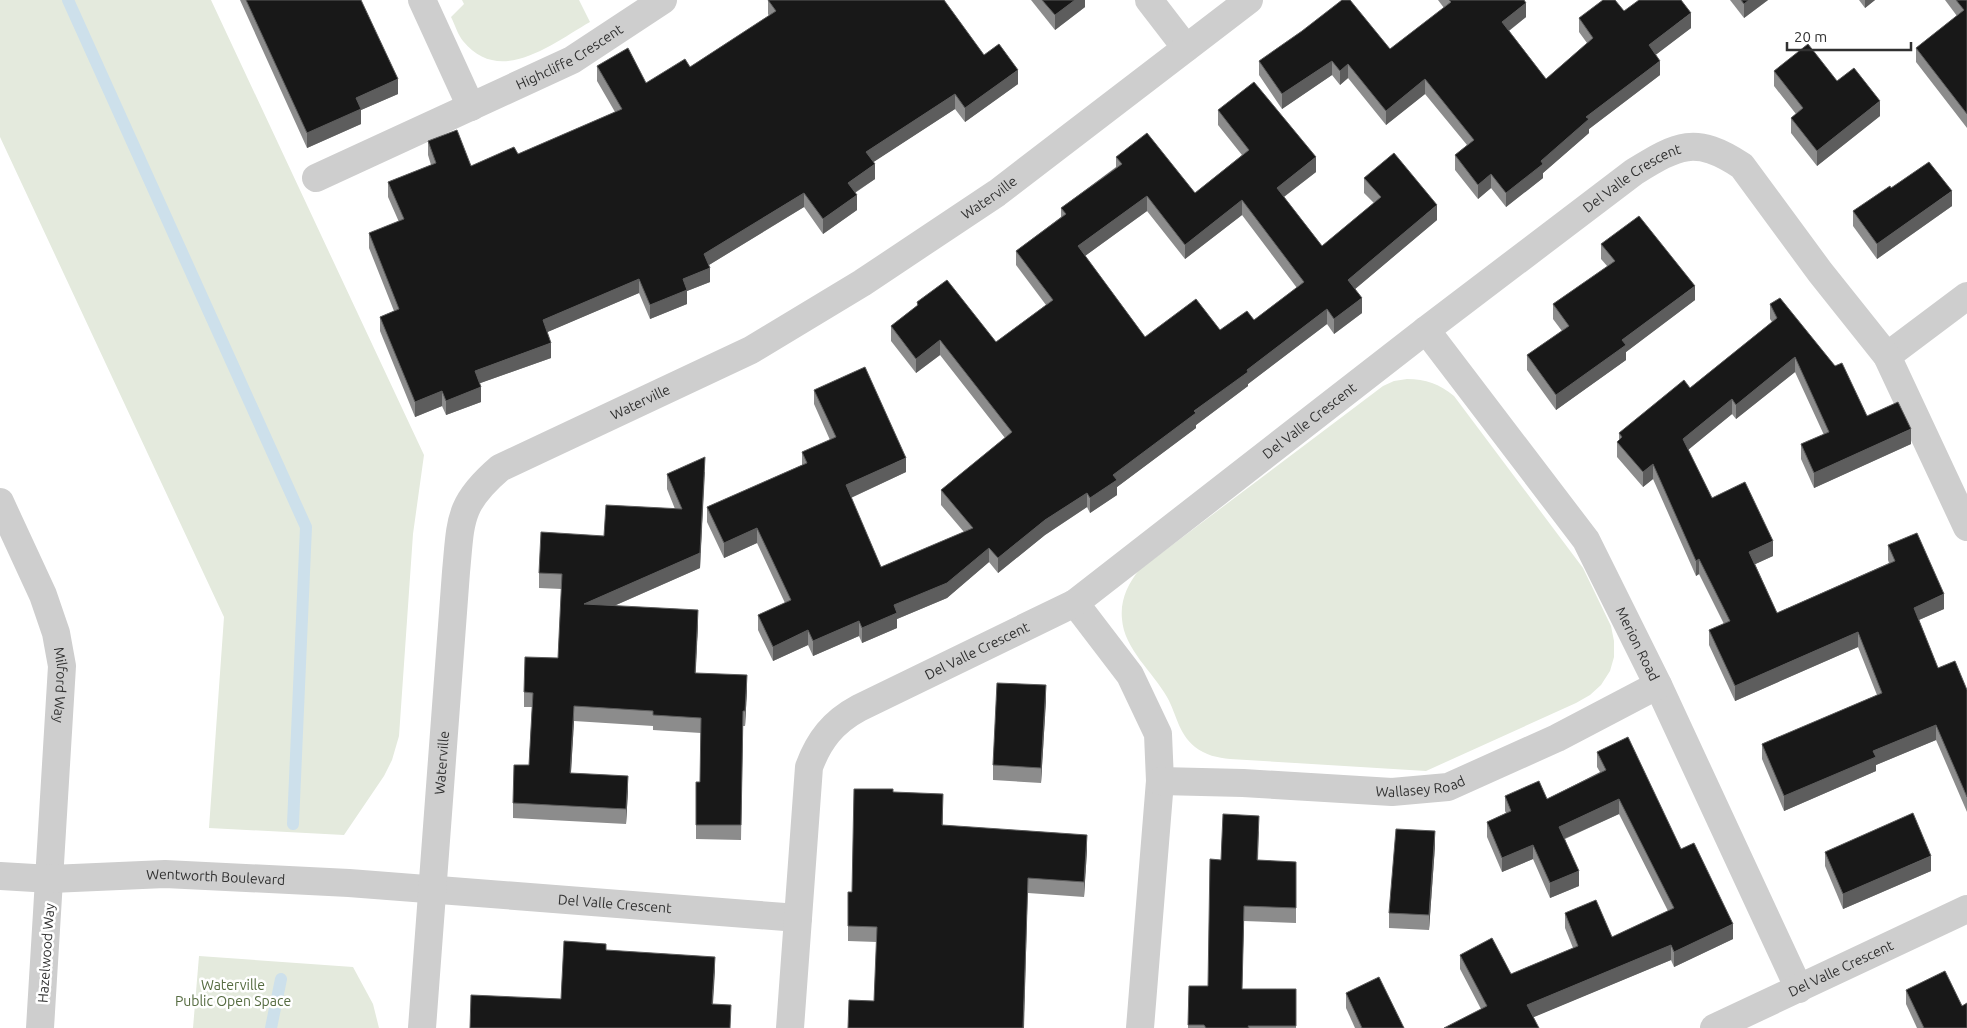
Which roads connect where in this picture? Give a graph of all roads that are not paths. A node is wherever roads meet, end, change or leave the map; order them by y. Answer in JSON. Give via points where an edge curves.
{"nodes":[{"id":1,"x":422,"y":0,"type":"edge"},
{"id":2,"x":663,"y":0,"type":"edge"},
{"id":3,"x":1149,"y":0,"type":"edge"},
{"id":4,"x":1249,"y":0,"type":"edge"},
{"id":5,"x":1186,"y":48,"type":"junction"},
{"id":6,"x":471,"y":107,"type":"junction"},
{"id":7,"x":316,"y":178,"type":"dead end"},
{"id":8,"x":1967,"y":296,"type":"edge"},
{"id":9,"x":1426,"y":330,"type":"junction"},
{"id":10,"x":1887,"y":356,"type":"junction"},
{"id":11,"x":0,"y":502,"type":"edge"},
{"id":12,"x":1967,"y":527,"type":"edge"},
{"id":13,"x":1075,"y":603,"type":"junction"},
{"id":14,"x":1658,"y":686,"type":"junction"},
{"id":15,"x":1160,"y":781,"type":"junction"},
{"id":16,"x":0,"y":876,"type":"edge"},
{"id":17,"x":51,"y":879,"type":"junction"},
{"id":18,"x":431,"y":890,"type":"junction"},
{"id":19,"x":1967,"y":909,"type":"edge"},
{"id":20,"x":798,"y":918,"type":"junction"},
{"id":21,"x":1799,"y":989,"type":"junction"},
{"id":22,"x":40,"y":1028,"type":"edge"},
{"id":23,"x":422,"y":1028,"type":"edge"},
{"id":24,"x":790,"y":1028,"type":"edge"},
{"id":25,"x":1140,"y":1028,"type":"edge"},
{"id":26,"x":1714,"y":1028,"type":"edge"}],
"edges":[{"from":1,"to":6,"type":"street"},
{"from":2,"to":6,"type":"street","name":"Highcliffe Crescent","via":[[572,60]]},
{"from":3,"to":5,"type":"street"},
{"from":4,"to":5,"type":"street","name":"Waterville"},
{"from":5,"to":18,"type":"street","name":"Waterville","via":[[996,193],[862,283],[751,350],[500,468],[481,484],[470,498],[462,517]]},
{"from":6,"to":7,"type":"street","name":"Highcliffe Crescent"},
{"from":8,"to":10,"type":"street"},
{"from":9,"to":10,"type":"street","name":"Del Valle Crescent","via":[[1634,172],[1667,152],[1695,146],[1710,149],[1742,166]]},
{"from":9,"to":13,"type":"street","name":"Del Valle Crescent"},
{"from":9,"to":14,"type":"street","name":"Merion Road","via":[[1586,540]]},
{"from":10,"to":12,"type":"street","name":"Del Valle Crescent"},
{"from":11,"to":17,"type":"street","name":"Milford Way","via":[[43,595],[56,632],[62,666]]},
{"from":13,"to":15,"type":"street","via":[[1130,675],[1158,734]]},
{"from":13,"to":20,"type":"street","name":"Del Valle Crescent","via":[[846,715],[824,736],[810,767]]},
{"from":14,"to":15,"type":"street","name":"Wallasey Road","via":[[1557,738],[1448,786],[1392,792]]},
{"from":14,"to":21,"type":"street","name":"Merion Road"},
{"from":15,"to":25,"type":"street"},
{"from":16,"to":17,"type":"street","name":"Wentworth Boulevard"},
{"from":17,"to":18,"type":"street","name":"Wentworth Boulevard","via":[[166,874]]},
{"from":17,"to":22,"type":"street","name":"Hazelwood Way"},
{"from":18,"to":20,"type":"street","name":"Del Valle Crescent"},
{"from":18,"to":23,"type":"street","name":"Waterville"},
{"from":19,"to":21,"type":"street","name":"Del Valle Crescent"},
{"from":20,"to":24,"type":"street","name":"Del Valle Crescent"},
{"from":21,"to":26,"type":"street","name":"Del Valle Crescent"}]}
